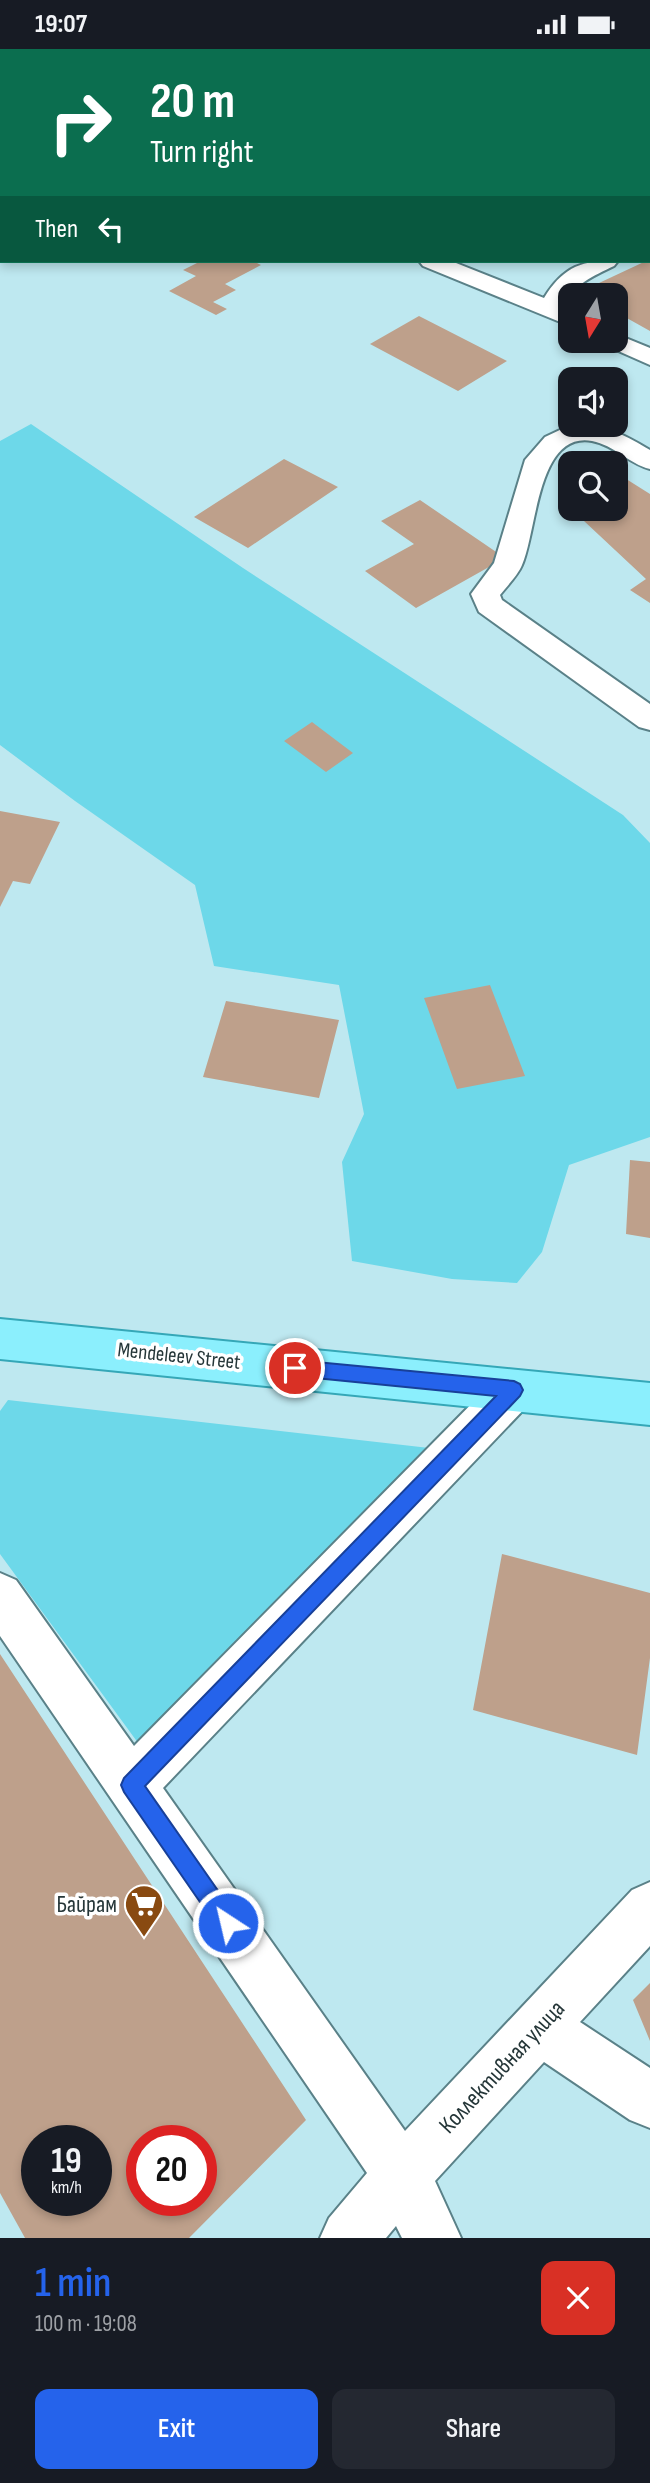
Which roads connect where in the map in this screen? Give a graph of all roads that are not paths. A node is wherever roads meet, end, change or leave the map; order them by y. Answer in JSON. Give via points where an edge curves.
{"nodes":[{"id":1,"x":436,"y":263,"type":"edge"},
{"id":2,"x":602,"y":263,"type":"edge"},
{"id":3,"x":565,"y":283,"type":"edge"},
{"id":4,"x":558,"y":313,"type":"edge"},
{"id":5,"x":628,"y":347,"type":"edge"},
{"id":6,"x":650,"y":358,"type":"edge"},
{"id":7,"x":650,"y":461,"type":"edge"},
{"id":8,"x":650,"y":719,"type":"edge"},
{"id":9,"x":0,"y":1339,"type":"edge"},
{"id":10,"x":514,"y":1390,"type":"junction"},
{"id":11,"x":650,"y":1404,"type":"edge"},
{"id":12,"x":0,"y":1596,"type":"edge"},
{"id":13,"x":131,"y":1785,"type":"junction"},
{"id":14,"x":650,"y":1908,"type":"edge"},
{"id":15,"x":539,"y":2027,"type":"junction"},
{"id":16,"x":650,"y":2100,"type":"edge"},
{"id":17,"x":402,"y":2175,"type":"junction"},
{"id":18,"x":348,"y":2238,"type":"edge"},
{"id":19,"x":432,"y":2238,"type":"edge"}],
"edges":[{"from":1,"to":4,"type":"street"},
{"from":2,"to":3,"type":"street"},
{"from":5,"to":6,"type":"street"},
{"from":7,"to":8,"type":"street","via":[[629,436],[599,433],[570,434],[544,452],[534,469],[508,565],[485,594],[485,600]]},
{"from":9,"to":10,"type":"main road","name":"Mendeleev Street"},
{"from":10,"to":11,"type":"main road","name":"Mendeleev Street"},
{"from":10,"to":13,"type":"street"},
{"from":12,"to":13,"type":"street"},
{"from":13,"to":17,"type":"street"},
{"from":14,"to":15,"type":"street","name":"Коллективная улица"},
{"from":15,"to":16,"type":"street"},
{"from":15,"to":17,"type":"street","name":"Коллективная улица"},
{"from":17,"to":18,"type":"street","name":"Коллективная улица"},
{"from":17,"to":19,"type":"street"}]}
